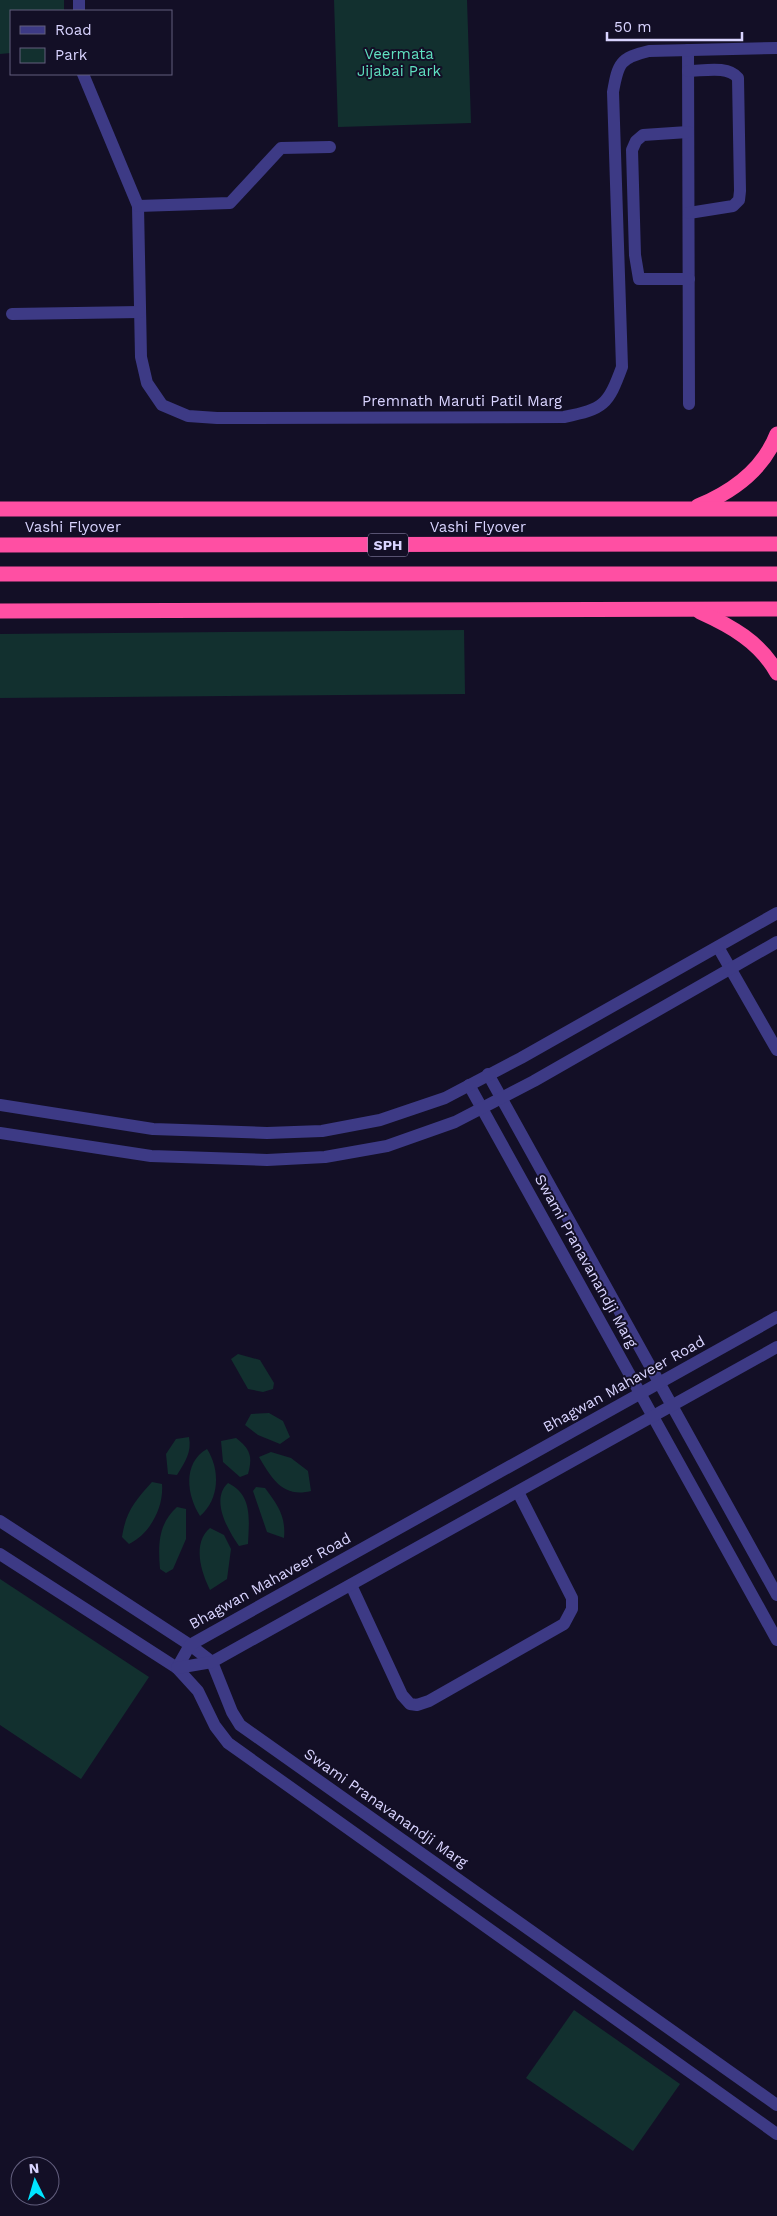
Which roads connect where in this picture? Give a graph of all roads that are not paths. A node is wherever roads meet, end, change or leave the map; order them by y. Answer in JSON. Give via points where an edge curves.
{"nodes":[{"id":1,"x":777,"y":48,"type":"edge"},
{"id":2,"x":688,"y":50,"type":"junction"},
{"id":3,"x":688,"y":71,"type":"junction"},
{"id":4,"x":83,"y":75,"type":"edge"},
{"id":5,"x":688,"y":132,"type":"junction"},
{"id":6,"x":330,"y":147,"type":"dead end"},
{"id":7,"x":138,"y":206,"type":"junction"},
{"id":8,"x":689,"y":213,"type":"junction"},
{"id":9,"x":689,"y":279,"type":"junction"},
{"id":10,"x":140,"y":312,"type":"junction"},
{"id":11,"x":12,"y":314,"type":"dead end"},
{"id":12,"x":689,"y":404,"type":"dead end"},
{"id":13,"x":777,"y":434,"type":"edge"},
{"id":14,"x":692,"y":509,"type":"junction"},
{"id":15,"x":777,"y":509,"type":"edge"},
{"id":16,"x":0,"y":510,"type":"edge"},
{"id":17,"x":777,"y":544,"type":"edge"},
{"id":18,"x":0,"y":545,"type":"edge"},
{"id":19,"x":0,"y":574,"type":"edge"},
{"id":20,"x":777,"y":574,"type":"edge"},
{"id":21,"x":694,"y":609,"type":"junction"},
{"id":22,"x":777,"y":609,"type":"edge"},
{"id":23,"x":0,"y":611,"type":"edge"},
{"id":24,"x":777,"y":673,"type":"edge"},
{"id":25,"x":777,"y":913,"type":"edge"},
{"id":26,"x":777,"y":942,"type":"edge"},
{"id":27,"x":718,"y":947,"type":"junction"},
{"id":28,"x":731,"y":968,"type":"junction"},
{"id":29,"x":777,"y":1050,"type":"edge"},
{"id":30,"x":488,"y":1074,"type":"junction"},
{"id":31,"x":469,"y":1085,"type":"junction"},
{"id":32,"x":501,"y":1098,"type":"junction"},
{"id":33,"x":0,"y":1105,"type":"edge"},
{"id":34,"x":482,"y":1108,"type":"junction"},
{"id":35,"x":0,"y":1133,"type":"edge"},
{"id":36,"x":777,"y":1316,"type":"edge"},
{"id":37,"x":777,"y":1347,"type":"edge"},
{"id":38,"x":659,"y":1383,"type":"junction"},
{"id":39,"x":640,"y":1393,"type":"junction"},
{"id":40,"x":672,"y":1406,"type":"junction"},
{"id":41,"x":653,"y":1416,"type":"junction"},
{"id":42,"x":518,"y":1492,"type":"junction"},
{"id":43,"x":730,"y":1510,"type":"junction"},
{"id":44,"x":711,"y":1520,"type":"junction"},
{"id":45,"x":0,"y":1521,"type":"edge"},
{"id":46,"x":0,"y":1554,"type":"edge"},
{"id":47,"x":350,"y":1585,"type":"junction"},
{"id":48,"x":777,"y":1595,"type":"edge"},
{"id":49,"x":777,"y":1640,"type":"edge"},
{"id":50,"x":190,"y":1645,"type":"junction"},
{"id":51,"x":212,"y":1662,"type":"junction"},
{"id":52,"x":177,"y":1668,"type":"junction"},
{"id":53,"x":777,"y":2105,"type":"edge"},
{"id":54,"x":777,"y":2134,"type":"edge"}],
"edges":[{"from":1,"to":2,"type":"street","name":"Premnath Maruti Patil Marg"},
{"from":2,"to":3,"type":"street"},
{"from":2,"to":10,"type":"street","name":"Premnath Maruti Patil Marg","via":[[649,51],[629,56],[617,70],[613,92],[622,367],[612,395],[592,412],[555,417],[188,416],[162,405],[147,383],[141,357]]},
{"from":3,"to":5,"type":"street"},
{"from":3,"to":8,"type":"street","via":[[727,70],[738,78],[740,190],[739,200],[733,206]]},
{"from":4,"to":7,"type":"street","name":"Premnath Maruti Patil Marg"},
{"from":5,"to":8,"type":"street"},
{"from":5,"to":9,"type":"street","via":[[643,135],[632,150],[634,255],[639,279]]},
{"from":6,"to":7,"type":"street","via":[[281,148],[230,203]]},
{"from":7,"to":10,"type":"street","name":"Premnath Maruti Patil Marg"},
{"from":8,"to":9,"type":"street"},
{"from":9,"to":12,"type":"street"},
{"from":10,"to":11,"type":"street"},
{"from":13,"to":14,"type":"highway","via":[[753,473],[725,495]]},
{"from":14,"to":15,"type":"highway"},
{"from":14,"to":16,"type":"highway"},
{"from":17,"to":18,"type":"highway","name":"Vashi Flyover","number":"SPH"},
{"from":19,"to":20,"type":"highway","number":"SPH"},
{"from":21,"to":22,"type":"highway"},
{"from":21,"to":23,"type":"highway"},
{"from":21,"to":24,"type":"highway","via":[[727,624],[755,644]]},
{"from":25,"to":27,"type":"street"},
{"from":26,"to":28,"type":"street"},
{"from":27,"to":28,"type":"street"},
{"from":27,"to":30,"type":"street"},
{"from":28,"to":29,"type":"street"},
{"from":28,"to":32,"type":"street"},
{"from":30,"to":31,"type":"street"},
{"from":30,"to":32,"type":"street","name":"Swami Pranavanandji Marg"},
{"from":31,"to":33,"type":"street","via":[[445,1098],[380,1120],[322,1130],[268,1133],[153,1129]]},
{"from":31,"to":34,"type":"street","name":"Swami Pranavanandji Marg"},
{"from":32,"to":34,"type":"street"},
{"from":32,"to":38,"type":"street","name":"Swami Pranavanandji Marg"},
{"from":34,"to":35,"type":"street","via":[[455,1122],[387,1146],[325,1157],[268,1160],[150,1156]]},
{"from":34,"to":39,"type":"street","name":"Swami Pranavanandji Marg"},
{"from":36,"to":38,"type":"street","name":"Bhagwan Mahaveer Road"},
{"from":37,"to":40,"type":"street"},
{"from":38,"to":39,"type":"street","name":"Bhagwan Mahaveer Road"},
{"from":38,"to":40,"type":"street","name":"Swami Pranavanandji Marg"},
{"from":39,"to":41,"type":"street","name":"Swami Pranavanandji Marg"},
{"from":39,"to":50,"type":"street","name":"Bhagwan Mahaveer Road"},
{"from":40,"to":41,"type":"street"},
{"from":40,"to":43,"type":"street","name":"Swami Pranavanandji Marg"},
{"from":41,"to":42,"type":"street"},
{"from":41,"to":44,"type":"street","name":"Swami Pranavanandji Marg"},
{"from":42,"to":47,"type":"street"},
{"from":42,"to":47,"type":"street","via":[[572,1598],[568,1618],[564,1624],[429,1701],[410,1704],[402,1695]]},
{"from":43,"to":44,"type":"street"},
{"from":43,"to":48,"type":"street","name":"Swami Pranavanandji Marg"},
{"from":44,"to":49,"type":"street","name":"Swami Pranavanandji Marg"},
{"from":45,"to":50,"type":"street"},
{"from":46,"to":52,"type":"street"},
{"from":47,"to":51,"type":"street"},
{"from":50,"to":51,"type":"street"},
{"from":50,"to":52,"type":"street","name":"Bhagwan Mahaveer Road"},
{"from":51,"to":52,"type":"street"},
{"from":51,"to":53,"type":"street","name":"Swami Pranavanandji Marg","via":[[240,1725]]},
{"from":52,"to":54,"type":"street","via":[[198,1691],[215,1726],[228,1743]]}]}
